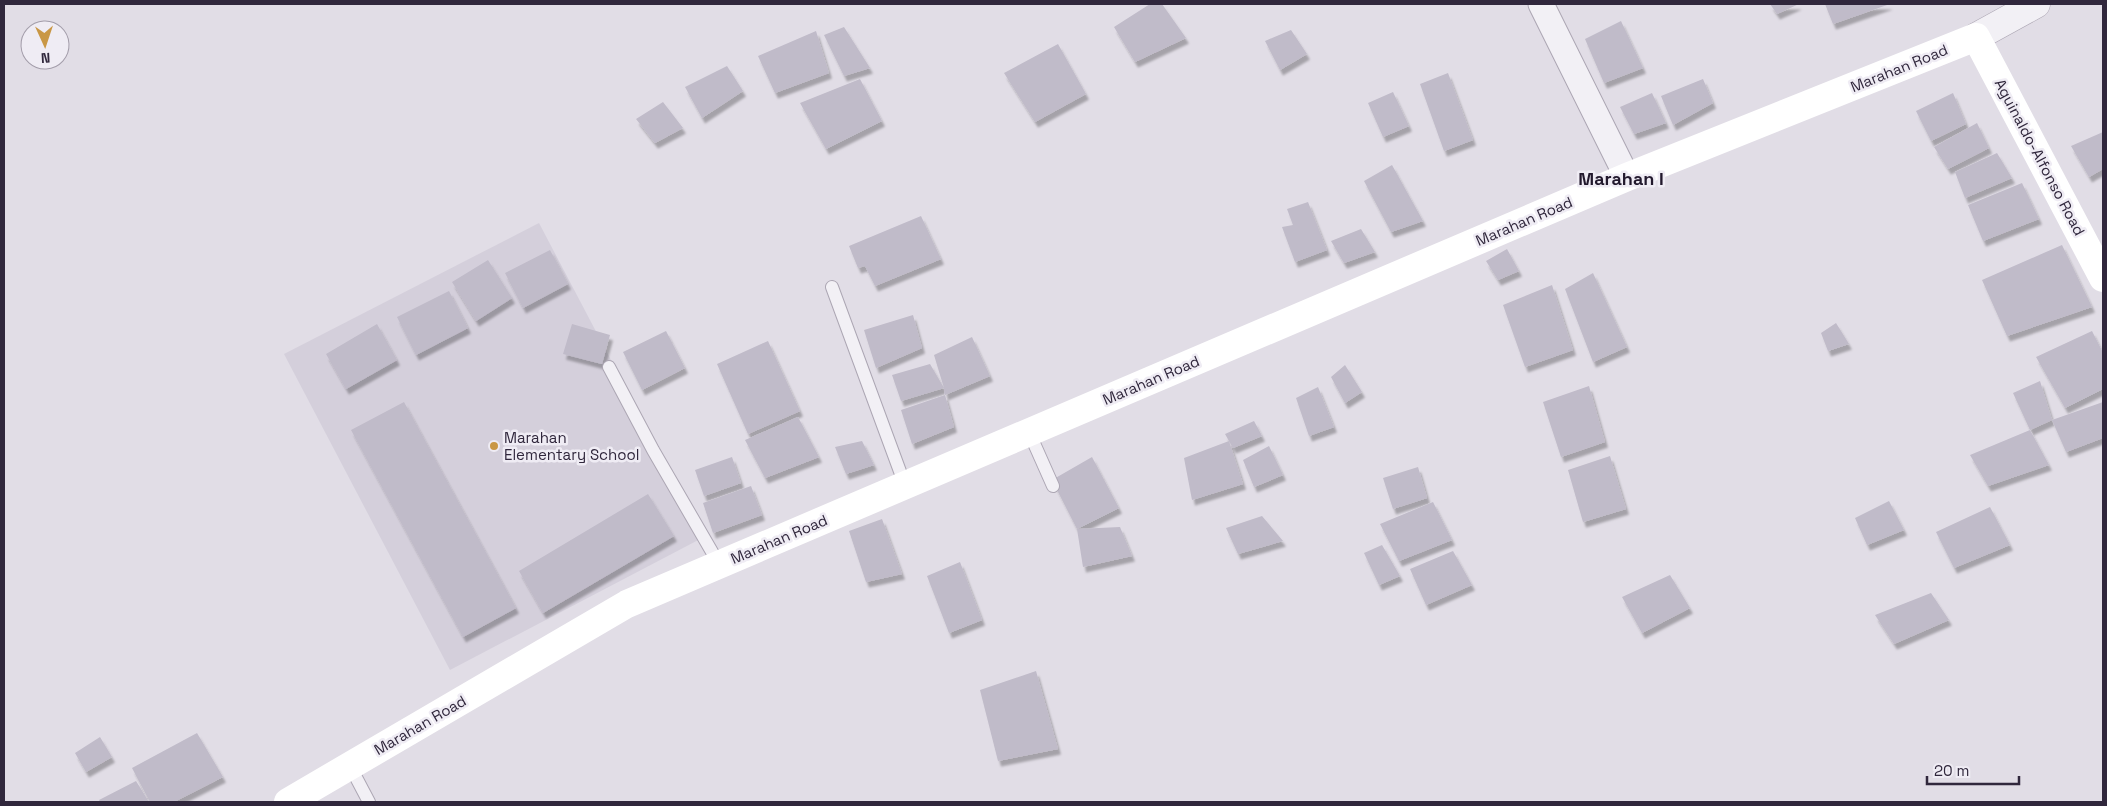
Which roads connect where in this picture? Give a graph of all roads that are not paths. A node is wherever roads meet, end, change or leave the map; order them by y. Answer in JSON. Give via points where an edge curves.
{"nodes":[{"id":1,"x":1541,"y":4,"type":"edge"},
{"id":2,"x":2036,"y":4,"type":"edge"},
{"id":3,"x":1976,"y":37,"type":"junction"},
{"id":4,"x":1627,"y":177,"type":"junction"},
{"id":5,"x":2103,"y":278,"type":"edge"},
{"id":6,"x":832,"y":287,"type":"dead end"},
{"id":7,"x":609,"y":367,"type":"dead end"},
{"id":8,"x":1030,"y":432,"type":"junction"},
{"id":9,"x":905,"y":485,"type":"junction"},
{"id":10,"x":1053,"y":486,"type":"dead end"},
{"id":11,"x":719,"y":564,"type":"junction"},
{"id":12,"x":350,"y":766,"type":"junction"},
{"id":13,"x":288,"y":802,"type":"edge"},
{"id":14,"x":369,"y":802,"type":"edge"}],
"edges":[{"from":1,"to":4,"type":"street"},
{"from":2,"to":3,"type":"street","name":"Marahan Road"},
{"from":3,"to":4,"type":"main road","name":"Marahan Road"},
{"from":3,"to":5,"type":"main road","name":"Aguinaldo-Alfonso Road"},
{"from":4,"to":8,"type":"main road","name":"Marahan Road"},
{"from":6,"to":9,"type":"lane"},
{"from":7,"to":11,"type":"lane"},
{"from":8,"to":9,"type":"main road","name":"Marahan Road"},
{"from":8,"to":10,"type":"lane"},
{"from":9,"to":11,"type":"main road","name":"Marahan Road"},
{"from":11,"to":12,"type":"main road","name":"Marahan Road","via":[[627,604]]},
{"from":12,"to":13,"type":"main road","name":"Marahan Road"},
{"from":12,"to":14,"type":"lane"}]}
